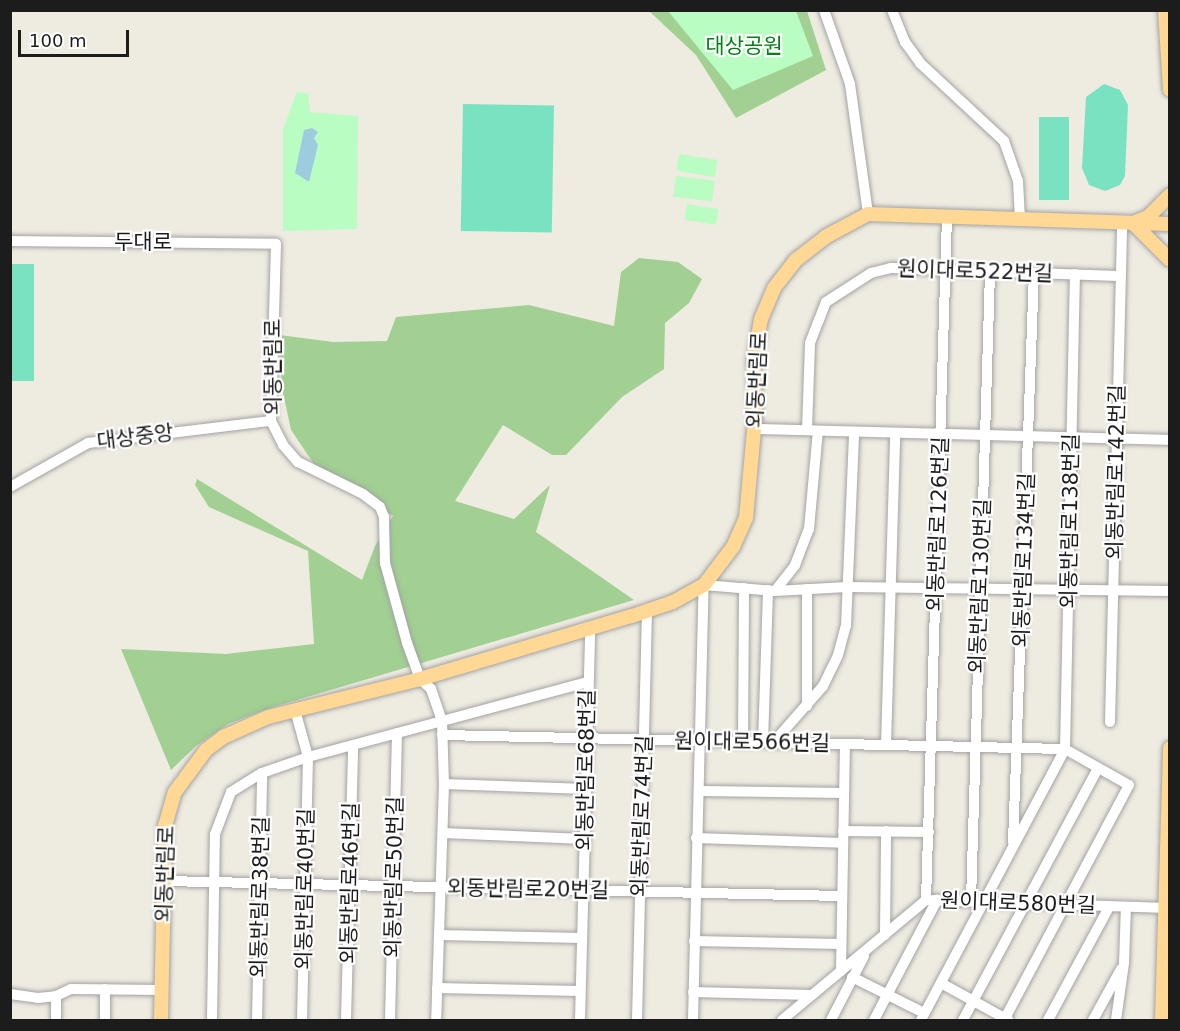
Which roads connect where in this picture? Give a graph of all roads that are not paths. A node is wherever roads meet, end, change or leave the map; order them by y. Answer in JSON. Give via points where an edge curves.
{"nodes":[{"id":1,"x":824,"y":10,"type":"edge"},
{"id":2,"x":892,"y":10,"type":"edge"},
{"id":3,"x":1165,"y":10,"type":"edge"},
{"id":4,"x":1170,"y":90,"type":"edge"},
{"id":5,"x":1170,"y":195,"type":"edge"},
{"id":6,"x":868,"y":214,"type":"junction"},
{"id":7,"x":947,"y":216,"type":"junction"},
{"id":8,"x":1020,"y":219,"type":"junction"},
{"id":9,"x":1127,"y":223,"type":"junction"},
{"id":10,"x":1170,"y":225,"type":"edge"},
{"id":11,"x":10,"y":241,"type":"edge"},
{"id":12,"x":276,"y":244,"type":"joint"},
{"id":13,"x":1170,"y":260,"type":"edge"},
{"id":14,"x":946,"y":269,"type":"junction"},
{"id":15,"x":990,"y":271,"type":"junction"},
{"id":16,"x":1034,"y":273,"type":"junction"},
{"id":17,"x":1075,"y":274,"type":"junction"},
{"id":18,"x":1120,"y":276,"type":"junction"},
{"id":19,"x":271,"y":421,"type":"junction"},
{"id":20,"x":754,"y":429,"type":"junction"},
{"id":21,"x":812,"y":430,"type":"junction"},
{"id":22,"x":854,"y":432,"type":"junction"},
{"id":23,"x":895,"y":433,"type":"junction"},
{"id":24,"x":940,"y":434,"type":"junction"},
{"id":25,"x":985,"y":435,"type":"junction"},
{"id":26,"x":1028,"y":436,"type":"junction"},
{"id":27,"x":1072,"y":438,"type":"junction"},
{"id":28,"x":1116,"y":439,"type":"junction"},
{"id":29,"x":1170,"y":440,"type":"edge"},
{"id":30,"x":10,"y":487,"type":"edge"},
{"id":31,"x":704,"y":585,"type":"junction"},
{"id":32,"x":848,"y":587,"type":"junction"},
{"id":33,"x":744,"y":588,"type":"junction"},
{"id":34,"x":891,"y":588,"type":"junction"},
{"id":35,"x":807,"y":589,"type":"junction"},
{"id":36,"x":936,"y":589,"type":"junction"},
{"id":37,"x":980,"y":589,"type":"junction"},
{"id":38,"x":772,"y":590,"type":"junction"},
{"id":39,"x":1022,"y":590,"type":"junction"},
{"id":40,"x":1068,"y":591,"type":"junction"},
{"id":41,"x":1113,"y":591,"type":"junction"},
{"id":42,"x":1170,"y":591,"type":"edge"},
{"id":43,"x":647,"y":611,"type":"junction"},
{"id":44,"x":590,"y":628,"type":"junction"},
{"id":45,"x":420,"y":679,"type":"junction"},
{"id":46,"x":588,"y":682,"type":"junction"},
{"id":47,"x":807,"y":706,"type":"junction"},
{"id":48,"x":295,"y":710,"type":"junction"},
{"id":49,"x":442,"y":721,"type":"junction"},
{"id":50,"x":1110,"y":722,"type":"dead end"},
{"id":51,"x":397,"y":733,"type":"junction"},
{"id":52,"x":442,"y":735,"type":"junction"},
{"id":53,"x":587,"y":739,"type":"junction"},
{"id":54,"x":644,"y":740,"type":"junction"},
{"id":55,"x":702,"y":740,"type":"junction"},
{"id":56,"x":743,"y":742,"type":"junction"},
{"id":57,"x":768,"y":742,"type":"junction"},
{"id":58,"x":353,"y":745,"type":"junction"},
{"id":59,"x":845,"y":745,"type":"junction"},
{"id":60,"x":886,"y":745,"type":"junction"},
{"id":61,"x":931,"y":746,"type":"junction"},
{"id":62,"x":976,"y":747,"type":"junction"},
{"id":63,"x":1017,"y":748,"type":"junction"},
{"id":64,"x":1170,"y":748,"type":"edge"},
{"id":65,"x":1065,"y":749,"type":"junction"},
{"id":66,"x":308,"y":757,"type":"junction"},
{"id":67,"x":1098,"y":768,"type":"junction"},
{"id":68,"x":262,"y":773,"type":"junction"},
{"id":69,"x":444,"y":784,"type":"junction"},
{"id":70,"x":586,"y":789,"type":"junction"},
{"id":71,"x":702,"y":791,"type":"junction"},
{"id":72,"x":844,"y":793,"type":"junction"},
{"id":73,"x":843,"y":831,"type":"junction"},
{"id":74,"x":886,"y":831,"type":"junction"},
{"id":75,"x":928,"y":832,"type":"junction"},
{"id":76,"x":443,"y":833,"type":"junction"},
{"id":77,"x":696,"y":838,"type":"junction"},
{"id":78,"x":584,"y":839,"type":"junction"},
{"id":79,"x":843,"y":843,"type":"junction"},
{"id":80,"x":1013,"y":847,"type":"junction"},
{"id":81,"x":164,"y":881,"type":"junction"},
{"id":82,"x":214,"y":882,"type":"junction"},
{"id":83,"x":260,"y":883,"type":"junction"},
{"id":84,"x":305,"y":884,"type":"junction"},
{"id":85,"x":350,"y":885,"type":"junction"},
{"id":86,"x":393,"y":886,"type":"junction"},
{"id":87,"x":441,"y":887,"type":"junction"},
{"id":88,"x":583,"y":890,"type":"junction"},
{"id":89,"x":640,"y":892,"type":"junction"},
{"id":90,"x":695,"y":893,"type":"junction"},
{"id":91,"x":842,"y":896,"type":"junction"},
{"id":92,"x":932,"y":900,"type":"junction"},
{"id":93,"x":971,"y":901,"type":"junction"},
{"id":94,"x":984,"y":902,"type":"junction"},
{"id":95,"x":1025,"y":903,"type":"junction"},
{"id":96,"x":1066,"y":905,"type":"junction"},
{"id":97,"x":1109,"y":907,"type":"junction"},
{"id":98,"x":1126,"y":907,"type":"junction"},
{"id":99,"x":1167,"y":908,"type":"edge"},
{"id":100,"x":885,"y":934,"type":"junction"},
{"id":101,"x":439,"y":935,"type":"junction"},
{"id":102,"x":582,"y":938,"type":"junction"},
{"id":103,"x":694,"y":941,"type":"junction"},
{"id":104,"x":841,"y":944,"type":"junction"},
{"id":105,"x":868,"y":948,"type":"junction"},
{"id":106,"x":1125,"y":963,"type":"junction"},
{"id":107,"x":841,"y":971,"type":"junction"},
{"id":108,"x":852,"y":977,"type":"junction"},
{"id":109,"x":940,"y":983,"type":"junction"},
{"id":110,"x":437,"y":988,"type":"junction"},
{"id":111,"x":105,"y":989,"type":"junction"},
{"id":112,"x":162,"y":990,"type":"junction"},
{"id":113,"x":580,"y":991,"type":"junction"},
{"id":114,"x":693,"y":992,"type":"junction"},
{"id":115,"x":10,"y":994,"type":"edge"},
{"id":116,"x":812,"y":995,"type":"junction"},
{"id":117,"x":888,"y":995,"type":"junction"},
{"id":118,"x":56,"y":996,"type":"junction"},
{"id":119,"x":973,"y":1001,"type":"junction"},
{"id":120,"x":922,"y":1017,"type":"edge"},
{"id":121,"x":56,"y":1020,"type":"edge"},
{"id":122,"x":105,"y":1020,"type":"edge"},
{"id":123,"x":161,"y":1020,"type":"edge"},
{"id":124,"x":212,"y":1020,"type":"edge"},
{"id":125,"x":257,"y":1020,"type":"edge"},
{"id":126,"x":302,"y":1020,"type":"edge"},
{"id":127,"x":346,"y":1020,"type":"edge"},
{"id":128,"x":390,"y":1020,"type":"edge"},
{"id":129,"x":436,"y":1020,"type":"edge"},
{"id":130,"x":580,"y":1020,"type":"edge"},
{"id":131,"x":637,"y":1020,"type":"edge"},
{"id":132,"x":693,"y":1020,"type":"edge"},
{"id":133,"x":782,"y":1020,"type":"edge"},
{"id":134,"x":831,"y":1020,"type":"edge"},
{"id":135,"x":874,"y":1020,"type":"edge"},
{"id":136,"x":963,"y":1020,"type":"edge"},
{"id":137,"x":1006,"y":1020,"type":"edge"},
{"id":138,"x":1048,"y":1020,"type":"edge"},
{"id":139,"x":1093,"y":1020,"type":"edge"},
{"id":140,"x":1116,"y":1020,"type":"edge"},
{"id":141,"x":1162,"y":1020,"type":"edge"}],
"edges":[{"from":1,"to":6,"type":"street","via":[[850,84]]},
{"from":2,"to":8,"type":"street","via":[[905,42],[920,63],[1004,141],[1018,181]]},
{"from":3,"to":4,"type":"main road"},
{"from":5,"to":9,"type":"main road","via":[[1148,217]]},
{"from":6,"to":7,"type":"main road"},
{"from":6,"to":20,"type":"main road","name":"외동반림로","via":[[803,254],[774,288],[761,319],[754,359]]},
{"from":7,"to":8,"type":"main road"},
{"from":7,"to":14,"type":"street","name":"외동반림로126번길"},
{"from":8,"to":9,"type":"main road"},
{"from":9,"to":10,"type":"main road"},
{"from":9,"to":13,"type":"main road"},
{"from":9,"to":18,"type":"street","name":"외동반림로142번길"},
{"from":11,"to":12,"type":"street","name":"두대로"},
{"from":12,"to":19,"type":"street","name":"외동반림로"},
{"from":14,"to":15,"type":"street","name":"원이대로522번길"},
{"from":14,"to":21,"type":"street","name":"원이대로522번길","via":[[891,268],[871,273],[826,302],[810,343]]},
{"from":14,"to":24,"type":"street","name":"외동반림로126번길"},
{"from":15,"to":16,"type":"street","name":"원이대로522번길"},
{"from":15,"to":25,"type":"street","name":"외동반림로130번길"},
{"from":16,"to":17,"type":"street","name":"원이대로522번길"},
{"from":16,"to":26,"type":"street","name":"외동반림로134번길"},
{"from":17,"to":18,"type":"street","name":"원이대로522번길"},
{"from":17,"to":27,"type":"street","name":"외동반림로138번길"},
{"from":18,"to":28,"type":"street","name":"외동반림로142번길"},
{"from":19,"to":30,"type":"street","name":"대상중앙","via":[[88,443]]},
{"from":19,"to":45,"type":"street","name":"외동반림로","via":[[283,445],[298,462],[363,494],[380,507],[384,517],[385,563]]},
{"from":20,"to":21,"type":"street"},
{"from":20,"to":31,"type":"main road","name":"외동반림로","via":[[746,518],[733,547]]},
{"from":21,"to":22,"type":"street"},
{"from":21,"to":38,"type":"street","name":"원이대로522번길","via":[[808,529],[795,565]]},
{"from":22,"to":23,"type":"street"},
{"from":22,"to":32,"type":"street"},
{"from":23,"to":24,"type":"street"},
{"from":23,"to":34,"type":"street"},
{"from":24,"to":25,"type":"street"},
{"from":24,"to":36,"type":"street","name":"외동반림로126번길"},
{"from":25,"to":26,"type":"street"},
{"from":25,"to":37,"type":"street","name":"외동반림로130번길"},
{"from":26,"to":27,"type":"street"},
{"from":26,"to":39,"type":"street","name":"외동반림로134번길"},
{"from":27,"to":28,"type":"street"},
{"from":27,"to":40,"type":"street","name":"외동반림로138번길"},
{"from":28,"to":29,"type":"street"},
{"from":28,"to":41,"type":"street","name":"외동반림로142번길"},
{"from":31,"to":33,"type":"street"},
{"from":31,"to":43,"type":"main road","name":"외동반림로"},
{"from":31,"to":55,"type":"street"},
{"from":32,"to":34,"type":"street"},
{"from":32,"to":35,"type":"street"},
{"from":32,"to":47,"type":"street","via":[[846,626],[838,655],[823,686]]},
{"from":33,"to":38,"type":"street"},
{"from":33,"to":56,"type":"street"},
{"from":34,"to":36,"type":"street"},
{"from":34,"to":60,"type":"street"},
{"from":35,"to":38,"type":"street"},
{"from":35,"to":47,"type":"street"},
{"from":36,"to":37,"type":"street"},
{"from":36,"to":61,"type":"street","name":"외동반림로126번길"},
{"from":37,"to":39,"type":"street"},
{"from":37,"to":62,"type":"street","name":"외동반림로130번길"},
{"from":38,"to":57,"type":"street"},
{"from":39,"to":40,"type":"street"},
{"from":39,"to":63,"type":"street","name":"외동반림로134번길"},
{"from":40,"to":41,"type":"street"},
{"from":40,"to":65,"type":"street","name":"외동반림로138번길"},
{"from":41,"to":42,"type":"street"},
{"from":41,"to":50,"type":"street","name":"외동반림로142번길"},
{"from":43,"to":44,"type":"main road","name":"외동반림로"},
{"from":43,"to":54,"type":"street","name":"외동반림로74번길"},
{"from":44,"to":45,"type":"main road","name":"외동반림로"},
{"from":44,"to":46,"type":"street","name":"외동반림로68번길"},
{"from":45,"to":48,"type":"main road","name":"외동반림로"},
{"from":45,"to":49,"type":"street","via":[[431,689]]},
{"from":46,"to":49,"type":"street"},
{"from":46,"to":53,"type":"street","name":"외동반림로68번길"},
{"from":47,"to":57,"type":"street"},
{"from":48,"to":66,"type":"street","name":"외동반림로40번길"},
{"from":48,"to":81,"type":"main road","name":"외동반림로","via":[[223,737],[189,770],[168,811]]},
{"from":49,"to":51,"type":"street"},
{"from":49,"to":52,"type":"street"},
{"from":51,"to":58,"type":"street"},
{"from":51,"to":86,"type":"street","name":"외동반림로50번길"},
{"from":52,"to":53,"type":"street","name":"원이대로566번길"},
{"from":52,"to":69,"type":"street"},
{"from":53,"to":54,"type":"street","name":"원이대로566번길"},
{"from":53,"to":70,"type":"street","name":"외동반림로68번길"},
{"from":54,"to":55,"type":"street","name":"원이대로566번길"},
{"from":54,"to":89,"type":"street","name":"외동반림로74번길"},
{"from":55,"to":56,"type":"street","name":"원이대로566번길"},
{"from":55,"to":71,"type":"street"},
{"from":56,"to":57,"type":"street","name":"원이대로566번길"},
{"from":57,"to":59,"type":"street","name":"원이대로566번길"},
{"from":58,"to":66,"type":"street"},
{"from":58,"to":85,"type":"street","name":"외동반림로46번길"},
{"from":59,"to":60,"type":"street","name":"원이대로566번길"},
{"from":59,"to":72,"type":"street","name":"원이대로566번길"},
{"from":60,"to":61,"type":"street","name":"원이대로566번길"},
{"from":61,"to":62,"type":"street","name":"원이대로566번길"},
{"from":61,"to":75,"type":"street","name":"외동반림로126번길"},
{"from":62,"to":63,"type":"street","name":"원이대로566번길"},
{"from":62,"to":93,"type":"street","name":"외동반림로130번길"},
{"from":63,"to":65,"type":"street","name":"원이대로566번길"},
{"from":63,"to":80,"type":"street","name":"외동반림로134번길"},
{"from":64,"to":99,"type":"main road"},
{"from":65,"to":67,"type":"street"},
{"from":65,"to":80,"type":"street","name":"외동반림로138번길"},
{"from":66,"to":68,"type":"street"},
{"from":66,"to":84,"type":"street","name":"외동반림로40번길"},
{"from":67,"to":95,"type":"street"},
{"from":67,"to":96,"type":"street","via":[[1129,785]]},
{"from":68,"to":82,"type":"street","via":[[231,792],[220,812],[215,834]]},
{"from":68,"to":83,"type":"street","name":"외동반림로38번길"},
{"from":69,"to":70,"type":"street"},
{"from":69,"to":76,"type":"street"},
{"from":70,"to":78,"type":"street","name":"외동반림로68번길"},
{"from":71,"to":72,"type":"street"},
{"from":71,"to":77,"type":"street"},
{"from":72,"to":73,"type":"street","name":"원이대로566번길"},
{"from":73,"to":74,"type":"street"},
{"from":73,"to":79,"type":"street","name":"원이대로566번길"},
{"from":74,"to":75,"type":"street"},
{"from":74,"to":100,"type":"street"},
{"from":75,"to":92,"type":"street","name":"외동반림로126번길"},
{"from":76,"to":78,"type":"street"},
{"from":76,"to":87,"type":"street"},
{"from":77,"to":79,"type":"street"},
{"from":77,"to":90,"type":"street"},
{"from":78,"to":88,"type":"street","name":"외동반림로68번길"},
{"from":79,"to":91,"type":"street","name":"원이대로566번길"},
{"from":80,"to":94,"type":"street","name":"외동반림로138번길"},
{"from":81,"to":82,"type":"street","name":"외동반림로20번길"},
{"from":81,"to":112,"type":"main road","name":"외동반림로"},
{"from":82,"to":83,"type":"street","name":"외동반림로20번길"},
{"from":82,"to":124,"type":"street"},
{"from":83,"to":84,"type":"street","name":"외동반림로20번길"},
{"from":83,"to":125,"type":"street","name":"외동반림로38번길"},
{"from":84,"to":85,"type":"street","name":"외동반림로20번길"},
{"from":84,"to":126,"type":"street","name":"외동반림로40번길"},
{"from":85,"to":86,"type":"street","name":"외동반림로20번길"},
{"from":85,"to":127,"type":"street","name":"외동반림로46번길"},
{"from":86,"to":87,"type":"street","name":"외동반림로20번길"},
{"from":86,"to":128,"type":"street","name":"외동반림로50번길"},
{"from":87,"to":88,"type":"street","name":"외동반림로20번길"},
{"from":87,"to":101,"type":"street"},
{"from":88,"to":89,"type":"street","name":"외동반림로20번길"},
{"from":88,"to":102,"type":"street","name":"외동반림로68번길"},
{"from":89,"to":90,"type":"street","name":"외동반림로20번길"},
{"from":89,"to":131,"type":"street","name":"외동반림로74번길"},
{"from":90,"to":91,"type":"street","name":"외동반림로20번길"},
{"from":90,"to":103,"type":"street"},
{"from":91,"to":104,"type":"street","name":"원이대로566번길"},
{"from":92,"to":93,"type":"street","name":"원이대로580번길"},
{"from":92,"to":100,"type":"street","name":"원이대로580번길"},
{"from":92,"to":117,"type":"street"},
{"from":93,"to":94,"type":"street","name":"원이대로580번길"},
{"from":94,"to":95,"type":"street","name":"원이대로580번길"},
{"from":94,"to":109,"type":"street","name":"외동반림로138번길"},
{"from":95,"to":96,"type":"street","name":"원이대로580번길"},
{"from":95,"to":119,"type":"street"},
{"from":96,"to":97,"type":"street","name":"원이대로580번길"},
{"from":96,"to":137,"type":"street"},
{"from":97,"to":98,"type":"street","name":"원이대로580번길"},
{"from":97,"to":138,"type":"street"},
{"from":98,"to":99,"type":"street","name":"원이대로580번길"},
{"from":98,"to":106,"type":"street"},
{"from":99,"to":141,"type":"main road"},
{"from":100,"to":105,"type":"street","name":"원이대로580번길"},
{"from":101,"to":102,"type":"street"},
{"from":101,"to":110,"type":"street"},
{"from":102,"to":113,"type":"street","name":"외동반림로68번길"},
{"from":103,"to":104,"type":"street"},
{"from":103,"to":114,"type":"street"},
{"from":104,"to":107,"type":"street","name":"원이대로566번길"},
{"from":105,"to":107,"type":"street","name":"원이대로580번길"},
{"from":105,"to":108,"type":"street"},
{"from":106,"to":139,"type":"street"},
{"from":106,"to":140,"type":"street"},
{"from":107,"to":116,"type":"street","name":"원이대로580번길"},
{"from":108,"to":117,"type":"street"},
{"from":108,"to":134,"type":"street"},
{"from":109,"to":119,"type":"street"},
{"from":109,"to":120,"type":"street","name":"외동반림로138번길"},
{"from":110,"to":113,"type":"street"},
{"from":110,"to":129,"type":"street"},
{"from":111,"to":112,"type":"street"},
{"from":111,"to":118,"type":"street","via":[[71,989]]},
{"from":111,"to":122,"type":"street"},
{"from":112,"to":123,"type":"main road","name":"외동반림로"},
{"from":113,"to":130,"type":"street","name":"외동반림로68번길"},
{"from":114,"to":116,"type":"street"},
{"from":114,"to":132,"type":"street"},
{"from":115,"to":118,"type":"street"},
{"from":116,"to":133,"type":"street","name":"원이대로580번길"},
{"from":117,"to":120,"type":"street"},
{"from":117,"to":135,"type":"street"},
{"from":118,"to":121,"type":"street"},
{"from":119,"to":136,"type":"street"},
{"from":119,"to":137,"type":"street"}]}
